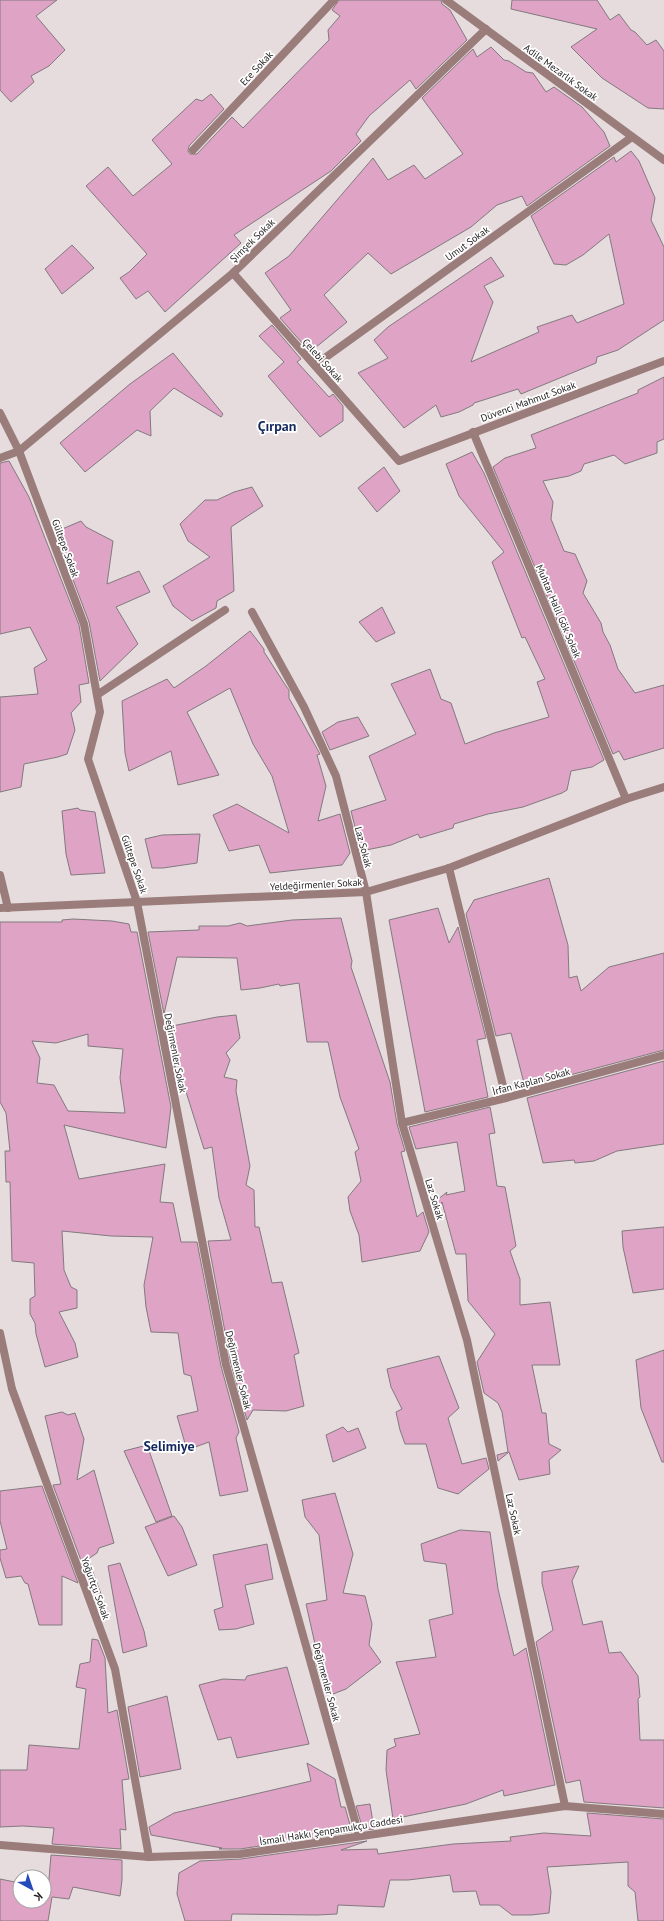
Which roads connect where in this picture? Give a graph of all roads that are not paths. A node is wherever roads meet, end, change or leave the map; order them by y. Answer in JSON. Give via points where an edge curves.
{"nodes":[{"id":1,"x":334,"y":0,"type":"edge"},
{"id":2,"x":446,"y":0,"type":"edge"},
{"id":3,"x":486,"y":29,"type":"junction"},
{"id":4,"x":632,"y":137,"type":"junction"},
{"id":5,"x":193,"y":150,"type":"dead end"},
{"id":6,"x":664,"y":160,"type":"edge"},
{"id":7,"x":233,"y":273,"type":"junction"},
{"id":8,"x":664,"y":360,"type":"edge"},
{"id":9,"x":314,"y":365,"type":"junction"},
{"id":10,"x":0,"y":413,"type":"edge"},
{"id":11,"x":473,"y":432,"type":"junction"},
{"id":12,"x":19,"y":451,"type":"junction"},
{"id":13,"x":0,"y":458,"type":"edge"},
{"id":14,"x":399,"y":461,"type":"joint"},
{"id":15,"x":225,"y":610,"type":"dead end"},
{"id":16,"x":252,"y":612,"type":"dead end"},
{"id":17,"x":97,"y":695,"type":"junction"},
{"id":18,"x":664,"y":787,"type":"edge"},
{"id":19,"x":626,"y":799,"type":"junction"},
{"id":20,"x":449,"y":868,"type":"junction"},
{"id":21,"x":0,"y":875,"type":"edge"},
{"id":22,"x":366,"y":892,"type":"junction"},
{"id":23,"x":137,"y":902,"type":"junction"},
{"id":24,"x":4,"y":908,"type":"edge"},
{"id":25,"x":664,"y":1055,"type":"edge"},
{"id":26,"x":506,"y":1098,"type":"junction"},
{"id":27,"x":402,"y":1123,"type":"junction"},
{"id":28,"x":0,"y":1332,"type":"edge"},
{"id":29,"x":565,"y":1806,"type":"junction"},
{"id":30,"x":664,"y":1814,"type":"edge"},
{"id":31,"x":359,"y":1835,"type":"junction"},
{"id":32,"x":0,"y":1845,"type":"edge"},
{"id":33,"x":149,"y":1857,"type":"junction"}],
"edges":[{"from":1,"to":5,"type":"street","name":"Ece Sokak"},
{"from":2,"to":3,"type":"street","name":"Adile Mezarlık Sokak"},
{"from":3,"to":4,"type":"street","name":"Adile Mezarlık Sokak"},
{"from":3,"to":7,"type":"street","name":"Şimşek Sokak"},
{"from":4,"to":6,"type":"street","name":"Adile Mezarlık Sokak"},
{"from":4,"to":9,"type":"street","name":"Umut Sokak"},
{"from":7,"to":9,"type":"street","name":"Çelebi Sokak"},
{"from":7,"to":12,"type":"street","name":"Şimşek Sokak"},
{"from":8,"to":11,"type":"street","name":"Düvenci Mahmut Sokak"},
{"from":9,"to":14,"type":"street","name":"Çelebi Sokak"},
{"from":10,"to":12,"type":"street","name":"Gültepe Sokak"},
{"from":11,"to":14,"type":"street","name":"Düvenci Mahmut Sokak"},
{"from":11,"to":19,"type":"street","name":"Muhtar Halil Gök Sokak"},
{"from":12,"to":13,"type":"street","name":"Şimşek Sokak"},
{"from":12,"to":17,"type":"street","name":"Gültepe Sokak","via":[[84,624]]},
{"from":15,"to":17,"type":"street"},
{"from":16,"to":22,"type":"street","name":"Laz Sokak","via":[[304,706],[336,776]]},
{"from":17,"to":23,"type":"street","name":"Gültepe Sokak","via":[[100,712],[88,759]]},
{"from":18,"to":19,"type":"street","name":"Yeldeğirmenler Sokak"},
{"from":19,"to":20,"type":"street","name":"Yeldeğirmenler Sokak"},
{"from":20,"to":22,"type":"street","name":"Yeldeğirmenler Sokak"},
{"from":20,"to":26,"type":"street"},
{"from":21,"to":24,"type":"street"},
{"from":22,"to":23,"type":"street","name":"Yeldeğirmenler Sokak"},
{"from":22,"to":27,"type":"street","name":"Laz Sokak"},
{"from":23,"to":24,"type":"street","name":"Yeldeğirmenler Sokak"},
{"from":23,"to":31,"type":"street","name":"Değirmenler Sokak","via":[[226,1365]]},
{"from":25,"to":26,"type":"street","name":"İrfan Kaplan Sokak"},
{"from":26,"to":27,"type":"street","name":"İrfan Kaplan Sokak"},
{"from":27,"to":29,"type":"street","name":"Laz Sokak","via":[[467,1340]]},
{"from":28,"to":33,"type":"street","name":"Yoğurtçu Sokak","via":[[12,1389],[115,1669]]},
{"from":29,"to":30,"type":"street","name":"İsmail Hakkı Şenpamukçu Caddesi"},
{"from":29,"to":31,"type":"street","name":"İsmail Hakkı Şenpamukçu Caddesi"},
{"from":31,"to":33,"type":"street","name":"İsmail Hakkı Şenpamukçu Caddesi","via":[[240,1854]]},
{"from":32,"to":33,"type":"street","name":"İsmail Hakkı Şenpamukçu Caddesi"}]}
